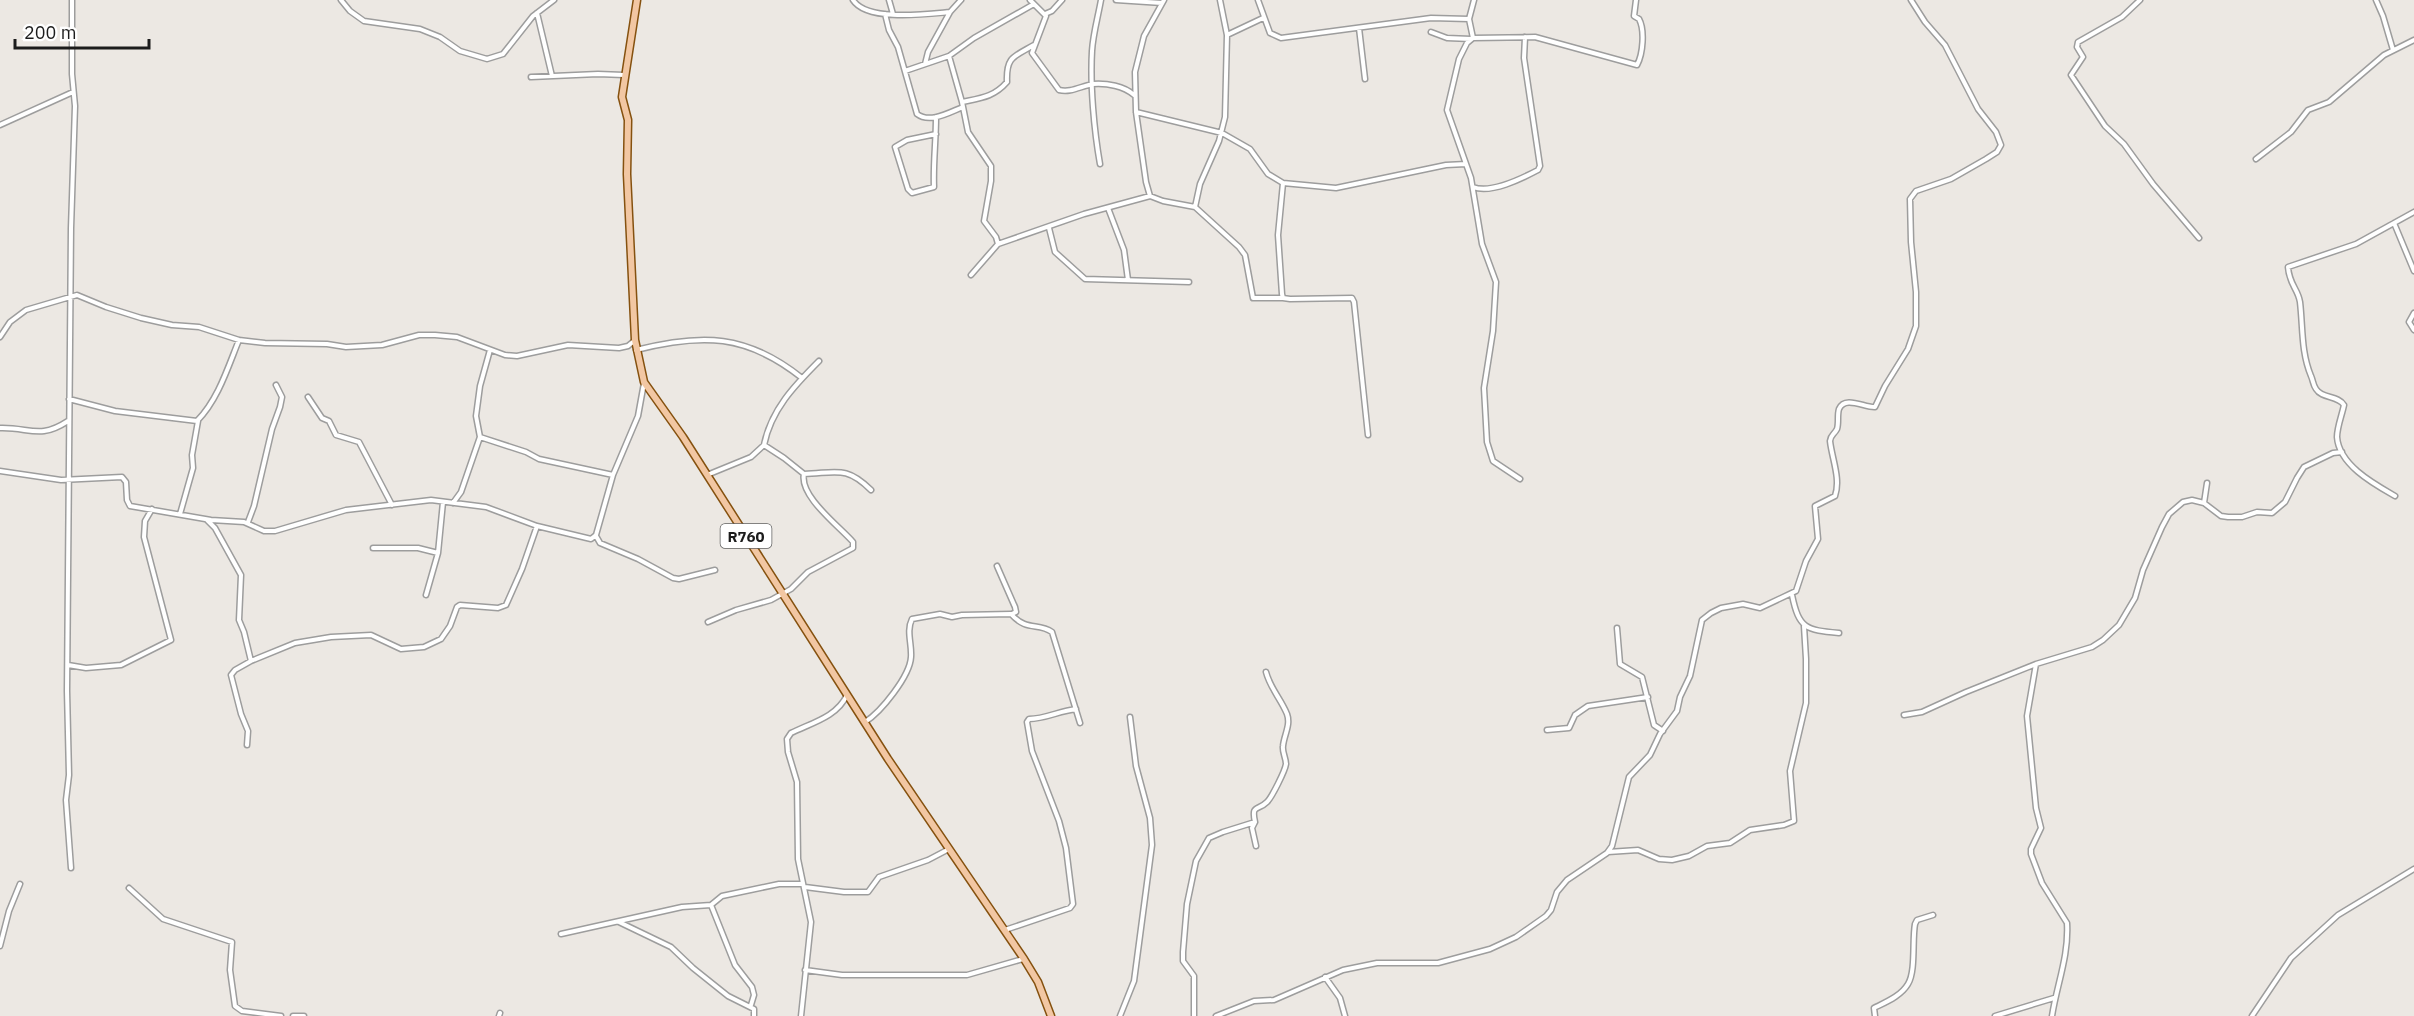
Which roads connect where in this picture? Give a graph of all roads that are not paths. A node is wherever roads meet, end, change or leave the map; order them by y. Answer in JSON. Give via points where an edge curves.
{"nodes":[{"id":1,"x":72,"y":0,"type":"edge"},
{"id":2,"x":341,"y":0,"type":"edge"},
{"id":3,"x":554,"y":0,"type":"edge"},
{"id":4,"x":637,"y":0,"type":"edge"},
{"id":5,"x":853,"y":0,"type":"edge"},
{"id":6,"x":889,"y":0,"type":"edge"},
{"id":7,"x":961,"y":0,"type":"edge"},
{"id":8,"x":1062,"y":0,"type":"edge"},
{"id":9,"x":1101,"y":0,"type":"edge"},
{"id":10,"x":1116,"y":0,"type":"edge"},
{"id":11,"x":1220,"y":0,"type":"edge"},
{"id":12,"x":1258,"y":0,"type":"edge"},
{"id":13,"x":1474,"y":0,"type":"edge"},
{"id":14,"x":1635,"y":0,"type":"edge"},
{"id":15,"x":1911,"y":0,"type":"edge"},
{"id":16,"x":2140,"y":0,"type":"edge"},
{"id":17,"x":2376,"y":0,"type":"edge"},
{"id":18,"x":1032,"y":2,"type":"edge"},
{"id":19,"x":1163,"y":2,"type":"edge"},
{"id":20,"x":950,"y":12,"type":"junction"},
{"id":21,"x":537,"y":13,"type":"junction"},
{"id":22,"x":885,"y":14,"type":"junction"},
{"id":23,"x":893,"y":14,"type":"junction"},
{"id":24,"x":1045,"y":14,"type":"junction"},
{"id":25,"x":1263,"y":18,"type":"junction"},
{"id":26,"x":1469,"y":19,"type":"junction"},
{"id":27,"x":1359,"y":28,"type":"junction"},
{"id":28,"x":1431,"y":32,"type":"dead end"},
{"id":29,"x":1227,"y":34,"type":"junction"},
{"id":30,"x":1525,"y":37,"type":"junction"},
{"id":31,"x":1472,"y":38,"type":"junction"},
{"id":32,"x":2414,"y":40,"type":"edge"},
{"id":33,"x":1035,"y":44,"type":"junction"},
{"id":34,"x":2393,"y":50,"type":"junction"},
{"id":35,"x":949,"y":56,"type":"junction"},
{"id":36,"x":925,"y":64,"type":"junction"},
{"id":37,"x":905,"y":71,"type":"junction"},
{"id":38,"x":624,"y":75,"type":"junction"},
{"id":39,"x":552,"y":76,"type":"junction"},
{"id":40,"x":531,"y":77,"type":"dead end"},
{"id":41,"x":1365,"y":79,"type":"dead end"},
{"id":42,"x":1093,"y":84,"type":"junction"},
{"id":43,"x":73,"y":92,"type":"junction"},
{"id":44,"x":1135,"y":96,"type":"junction"},
{"id":45,"x":963,"y":105,"type":"junction"},
{"id":46,"x":1136,"y":112,"type":"junction"},
{"id":47,"x":936,"y":117,"type":"junction"},
{"id":48,"x":0,"y":125,"type":"edge"},
{"id":49,"x":1222,"y":133,"type":"junction"},
{"id":50,"x":936,"y":134,"type":"junction"},
{"id":51,"x":2256,"y":159,"type":"dead end"},
{"id":52,"x":1100,"y":164,"type":"dead end"},
{"id":53,"x":1466,"y":164,"type":"junction"},
{"id":54,"x":1283,"y":183,"type":"junction"},
{"id":55,"x":1473,"y":187,"type":"junction"},
{"id":56,"x":1150,"y":196,"type":"junction"},
{"id":57,"x":1195,"y":207,"type":"junction"},
{"id":58,"x":1108,"y":208,"type":"junction"},
{"id":59,"x":2414,"y":212,"type":"edge"},
{"id":60,"x":2394,"y":224,"type":"junction"},
{"id":61,"x":1049,"y":228,"type":"junction"},
{"id":62,"x":2199,"y":238,"type":"dead end"},
{"id":63,"x":998,"y":244,"type":"junction"},
{"id":64,"x":2414,"y":271,"type":"edge"},
{"id":65,"x":971,"y":275,"type":"dead end"},
{"id":66,"x":1128,"y":280,"type":"junction"},
{"id":67,"x":1189,"y":282,"type":"dead end"},
{"id":68,"x":70,"y":296,"type":"junction"},
{"id":69,"x":1284,"y":298,"type":"junction"},
{"id":70,"x":2414,"y":313,"type":"edge"},
{"id":71,"x":2414,"y":330,"type":"edge"},
{"id":72,"x":0,"y":338,"type":"edge"},
{"id":73,"x":239,"y":340,"type":"junction"},
{"id":74,"x":635,"y":340,"type":"junction"},
{"id":75,"x":490,"y":350,"type":"junction"},
{"id":76,"x":636,"y":350,"type":"junction"},
{"id":77,"x":819,"y":361,"type":"dead end"},
{"id":78,"x":802,"y":378,"type":"junction"},
{"id":79,"x":644,"y":382,"type":"junction"},
{"id":80,"x":276,"y":385,"type":"dead end"},
{"id":81,"x":308,"y":397,"type":"dead end"},
{"id":82,"x":69,"y":399,"type":"junction"},
{"id":83,"x":198,"y":420,"type":"junction"},
{"id":84,"x":69,"y":421,"type":"junction"},
{"id":85,"x":0,"y":428,"type":"edge"},
{"id":86,"x":1368,"y":435,"type":"dead end"},
{"id":87,"x":480,"y":437,"type":"junction"},
{"id":88,"x":764,"y":445,"type":"junction"},
{"id":89,"x":2342,"y":452,"type":"junction"},
{"id":90,"x":0,"y":471,"type":"edge"},
{"id":91,"x":804,"y":474,"type":"junction"},
{"id":92,"x":613,"y":475,"type":"junction"},
{"id":93,"x":706,"y":476,"type":"junction"},
{"id":94,"x":68,"y":478,"type":"junction"},
{"id":95,"x":1520,"y":479,"type":"dead end"},
{"id":96,"x":2207,"y":483,"type":"dead end"},
{"id":97,"x":871,"y":490,"type":"dead end"},
{"id":98,"x":2395,"y":496,"type":"dead end"},
{"id":99,"x":443,"y":502,"type":"junction"},
{"id":100,"x":453,"y":503,"type":"junction"},
{"id":101,"x":2204,"y":503,"type":"junction"},
{"id":102,"x":393,"y":506,"type":"junction"},
{"id":103,"x":152,"y":509,"type":"junction"},
{"id":104,"x":180,"y":514,"type":"junction"},
{"id":105,"x":206,"y":519,"type":"junction"},
{"id":106,"x":248,"y":522,"type":"junction"},
{"id":107,"x":537,"y":526,"type":"junction"},
{"id":108,"x":596,"y":535,"type":"junction"},
{"id":109,"x":373,"y":548,"type":"dead end"},
{"id":110,"x":438,"y":553,"type":"junction"},
{"id":111,"x":997,"y":566,"type":"dead end"},
{"id":112,"x":715,"y":570,"type":"dead end"},
{"id":113,"x":783,"y":592,"type":"junction"},
{"id":114,"x":1792,"y":595,"type":"junction"},
{"id":115,"x":426,"y":596,"type":"dead end"},
{"id":116,"x":1011,"y":614,"type":"junction"},
{"id":117,"x":708,"y":622,"type":"dead end"},
{"id":118,"x":1804,"y":626,"type":"junction"},
{"id":119,"x":1617,"y":628,"type":"dead end"},
{"id":120,"x":1839,"y":633,"type":"dead end"},
{"id":121,"x":251,"y":661,"type":"junction"},
{"id":122,"x":68,"y":664,"type":"junction"},
{"id":123,"x":2036,"y":664,"type":"junction"},
{"id":124,"x":1266,"y":672,"type":"dead end"},
{"id":125,"x":848,"y":695,"type":"junction"},
{"id":126,"x":1648,"y":697,"type":"junction"},
{"id":127,"x":1076,"y":709,"type":"junction"},
{"id":128,"x":1904,"y":715,"type":"dead end"},
{"id":129,"x":1130,"y":717,"type":"dead end"},
{"id":130,"x":865,"y":722,"type":"junction"},
{"id":131,"x":1080,"y":723,"type":"dead end"},
{"id":132,"x":1547,"y":730,"type":"dead end"},
{"id":133,"x":1663,"y":731,"type":"junction"},
{"id":134,"x":247,"y":745,"type":"dead end"},
{"id":135,"x":1256,"y":822,"type":"junction"},
{"id":136,"x":1256,"y":846,"type":"dead end"},
{"id":137,"x":949,"y":849,"type":"junction"},
{"id":138,"x":1607,"y":853,"type":"junction"},
{"id":139,"x":71,"y":868,"type":"dead end"},
{"id":140,"x":2414,"y":869,"type":"edge"},
{"id":141,"x":20,"y":884,"type":"dead end"},
{"id":142,"x":804,"y":886,"type":"junction"},
{"id":143,"x":129,"y":888,"type":"dead end"},
{"id":144,"x":711,"y":905,"type":"junction"},
{"id":145,"x":1933,"y":915,"type":"dead end"},
{"id":146,"x":619,"y":922,"type":"junction"},
{"id":147,"x":1004,"y":930,"type":"junction"},
{"id":148,"x":561,"y":934,"type":"dead end"},
{"id":149,"x":0,"y":946,"type":"edge"},
{"id":150,"x":1024,"y":959,"type":"junction"},
{"id":151,"x":805,"y":970,"type":"junction"},
{"id":152,"x":1325,"y":977,"type":"junction"},
{"id":153,"x":2055,"y":998,"type":"junction"},
{"id":154,"x":750,"y":1005,"type":"junction"},
{"id":155,"x":281,"y":1016,"type":"edge"},
{"id":156,"x":293,"y":1016,"type":"edge"},
{"id":157,"x":304,"y":1016,"type":"edge"},
{"id":158,"x":754,"y":1016,"type":"edge"},
{"id":159,"x":801,"y":1016,"type":"edge"},
{"id":160,"x":1051,"y":1016,"type":"edge"},
{"id":161,"x":1120,"y":1016,"type":"edge"},
{"id":162,"x":1194,"y":1016,"type":"edge"},
{"id":163,"x":1216,"y":1016,"type":"edge"},
{"id":164,"x":1345,"y":1016,"type":"edge"},
{"id":165,"x":1875,"y":1016,"type":"edge"},
{"id":166,"x":1995,"y":1016,"type":"edge"},
{"id":167,"x":2052,"y":1016,"type":"edge"},
{"id":168,"x":2252,"y":1016,"type":"edge"}],
"edges":[{"from":1,"to":43,"type":"street"},
{"from":2,"to":21,"type":"street","via":[[364,21],[420,29],[460,51],[487,59],[503,54]]},
{"from":3,"to":21,"type":"street"},
{"from":4,"to":38,"type":"main road","number":"R760"},
{"from":5,"to":22,"type":"street","via":[[861,8]]},
{"from":6,"to":23,"type":"street"},
{"from":7,"to":20,"type":"street"},
{"from":8,"to":24,"type":"street"},
{"from":9,"to":42,"type":"street","via":[[1092,50]]},
{"from":10,"to":19,"type":"street"},
{"from":11,"to":29,"type":"street"},
{"from":12,"to":25,"type":"street"},
{"from":13,"to":26,"type":"street"},
{"from":14,"to":30,"type":"street","via":[[1634,16],[1640,19],[1642,28],[1637,65]]},
{"from":15,"to":114,"type":"street","via":[[1945,45],[2001,145],[1986,159],[1951,179],[1916,191],[1910,199],[1917,314],[1912,338],[1875,407],[1850,403],[1839,410],[1837,428],[1830,441],[1837,490],[1835,496],[1815,506],[1818,539]]},
{"from":16,"to":62,"type":"street","via":[[2122,17],[2078,42],[2083,57],[2071,75],[2105,126]]},
{"from":17,"to":34,"type":"street"},
{"from":18,"to":24,"type":"street"},
{"from":18,"to":35,"type":"street"},
{"from":19,"to":44,"type":"street","via":[[1139,51]]},
{"from":20,"to":23,"type":"street"},
{"from":20,"to":36,"type":"street"},
{"from":21,"to":39,"type":"street"},
{"from":22,"to":23,"type":"street"},
{"from":22,"to":37,"type":"street"},
{"from":24,"to":33,"type":"street"},
{"from":25,"to":27,"type":"street","via":[[1270,33],[1281,38]]},
{"from":25,"to":29,"type":"street"},
{"from":26,"to":27,"type":"street","via":[[1431,18]]},
{"from":26,"to":31,"type":"street"},
{"from":27,"to":41,"type":"street"},
{"from":28,"to":31,"type":"street","via":[[1447,38]]},
{"from":29,"to":49,"type":"street"},
{"from":30,"to":31,"type":"street"},
{"from":30,"to":55,"type":"street","via":[[1524,58],[1540,166],[1527,176],[1491,188]]},
{"from":31,"to":53,"type":"street","via":[[1459,59],[1447,110]]},
{"from":32,"to":34,"type":"street"},
{"from":33,"to":42,"type":"street","via":[[1033,56],[1059,90]]},
{"from":33,"to":45,"type":"street","via":[[1008,62],[1007,82],[996,93]]},
{"from":34,"to":51,"type":"street","via":[[2329,102],[2308,110],[2291,132]]},
{"from":35,"to":36,"type":"street"},
{"from":35,"to":45,"type":"street"},
{"from":36,"to":37,"type":"street"},
{"from":37,"to":47,"type":"street","via":[[917,114],[923,118]]},
{"from":38,"to":39,"type":"street"},
{"from":38,"to":74,"type":"main road","number":"R760"},
{"from":39,"to":40,"type":"street"},
{"from":42,"to":44,"type":"street","via":[[1122,87]]},
{"from":42,"to":52,"type":"street","via":[[1094,132]]},
{"from":43,"to":48,"type":"street"},
{"from":43,"to":68,"type":"street"},
{"from":44,"to":46,"type":"street"},
{"from":45,"to":47,"type":"street"},
{"from":45,"to":63,"type":"street","via":[[968,132],[991,166],[984,221]]},
{"from":46,"to":49,"type":"street"},
{"from":46,"to":56,"type":"street"},
{"from":47,"to":50,"type":"street"},
{"from":49,"to":54,"type":"street","via":[[1250,149],[1268,174]]},
{"from":49,"to":57,"type":"street","via":[[1200,184]]},
{"from":50,"to":50,"type":"street","via":[[934,187],[912,193],[895,147]]},
{"from":53,"to":54,"type":"street","via":[[1336,188]]},
{"from":53,"to":55,"type":"street"},
{"from":54,"to":69,"type":"street","via":[[1278,235]]},
{"from":55,"to":95,"type":"street","via":[[1482,244],[1496,282],[1484,388],[1487,442],[1493,461]]},
{"from":56,"to":57,"type":"street"},
{"from":56,"to":58,"type":"street"},
{"from":57,"to":69,"type":"street","via":[[1244,252],[1252,298]]},
{"from":58,"to":61,"type":"street"},
{"from":58,"to":66,"type":"street","via":[[1125,250]]},
{"from":59,"to":60,"type":"street"},
{"from":60,"to":64,"type":"street"},
{"from":60,"to":89,"type":"street","via":[[2356,244],[2288,267],[2289,280],[2299,300],[2302,345],[2314,385],[2319,393],[2344,405],[2337,437]]},
{"from":61,"to":63,"type":"street"},
{"from":61,"to":66,"type":"street","via":[[1055,252],[1081,276]]},
{"from":63,"to":65,"type":"street"},
{"from":66,"to":67,"type":"street"},
{"from":68,"to":72,"type":"street","via":[[20,314],[10,321]]},
{"from":68,"to":73,"type":"street","via":[[81,295],[147,320],[199,327]]},
{"from":68,"to":82,"type":"street"},
{"from":69,"to":86,"type":"street","via":[[1352,298]]},
{"from":70,"to":71,"type":"street","via":[[2409,322]]},
{"from":73,"to":75,"type":"street","via":[[357,347],[425,334],[457,337]]},
{"from":73,"to":83,"type":"street","via":[[226,372]]},
{"from":74,"to":75,"type":"street","via":[[619,348],[568,345],[517,356]]},
{"from":74,"to":76,"type":"main road","number":"R760"},
{"from":75,"to":87,"type":"street","via":[[476,416]]},
{"from":76,"to":78,"type":"street","via":[[698,340],[738,342],[770,355]]},
{"from":76,"to":79,"type":"main road","number":"R760"},
{"from":77,"to":78,"type":"street"},
{"from":78,"to":88,"type":"street","via":[[772,419]]},
{"from":79,"to":92,"type":"street","via":[[638,416]]},
{"from":79,"to":93,"type":"main road","number":"R760"},
{"from":80,"to":106,"type":"street","via":[[282,397],[280,407]]},
{"from":81,"to":102,"type":"street","via":[[336,435],[359,442]]},
{"from":82,"to":83,"type":"street","via":[[115,411]]},
{"from":82,"to":84,"type":"street"},
{"from":83,"to":104,"type":"street","via":[[193,468]]},
{"from":84,"to":85,"type":"street","via":[[35,433]]},
{"from":84,"to":94,"type":"street"},
{"from":87,"to":92,"type":"street","via":[[539,459]]},
{"from":87,"to":100,"type":"street","via":[[461,492]]},
{"from":88,"to":91,"type":"street"},
{"from":88,"to":93,"type":"street","via":[[751,457]]},
{"from":89,"to":98,"type":"street","via":[[2368,480]]},
{"from":89,"to":101,"type":"street","via":[[2304,467],[2276,512],[2228,517]]},
{"from":90,"to":94,"type":"street"},
{"from":91,"to":97,"type":"street","via":[[850,474]]},
{"from":91,"to":113,"type":"street","via":[[807,491],[854,546],[808,572]]},
{"from":92,"to":108,"type":"street"},
{"from":93,"to":113,"type":"main road","number":"R760"},
{"from":94,"to":103,"type":"street","via":[[124,478],[130,506]]},
{"from":94,"to":122,"type":"street"},
{"from":96,"to":101,"type":"street"},
{"from":99,"to":100,"type":"street"},
{"from":99,"to":102,"type":"street"},
{"from":99,"to":110,"type":"street"},
{"from":100,"to":107,"type":"street","via":[[486,507]]},
{"from":101,"to":123,"type":"street","via":[[2183,502],[2169,514],[2143,570],[2135,598],[2112,633],[2092,647]]},
{"from":102,"to":106,"type":"street","via":[[346,510],[275,531],[264,531]]},
{"from":103,"to":104,"type":"street"},
{"from":103,"to":122,"type":"street","via":[[145,521],[144,537],[171,640],[121,665],[87,668]]},
{"from":104,"to":105,"type":"street"},
{"from":105,"to":106,"type":"street"},
{"from":105,"to":121,"type":"street","via":[[241,575],[239,620]]},
{"from":107,"to":108,"type":"street","via":[[588,540]]},
{"from":107,"to":121,"type":"street","via":[[506,605],[460,605],[446,633],[436,643],[401,649],[372,635],[331,637],[295,642]]},
{"from":108,"to":112,"type":"street","via":[[600,543],[668,577],[679,579]]},
{"from":109,"to":110,"type":"street","via":[[418,548]]},
{"from":110,"to":115,"type":"street"},
{"from":111,"to":116,"type":"street","via":[[1016,610]]},
{"from":113,"to":117,"type":"street"},
{"from":113,"to":125,"type":"main road","number":"R760"},
{"from":114,"to":118,"type":"street","via":[[1797,617]]},
{"from":114,"to":133,"type":"street","via":[[1760,608],[1743,604],[1720,608],[1702,620],[1690,676],[1676,714]]},
{"from":116,"to":127,"type":"street","via":[[1023,625],[1052,632]]},
{"from":116,"to":130,"type":"street","via":[[940,614],[912,619],[910,664],[887,701]]},
{"from":118,"to":120,"type":"street"},
{"from":118,"to":138,"type":"street","via":[[1806,703],[1790,771],[1794,821],[1750,830],[1730,843],[1707,846],[1672,860],[1638,850]]},
{"from":119,"to":126,"type":"street","via":[[1620,664],[1642,677]]},
{"from":121,"to":134,"type":"street","via":[[231,675],[248,731]]},
{"from":122,"to":139,"type":"street","via":[[66,800]]},
{"from":123,"to":128,"type":"street","via":[[1922,712]]},
{"from":123,"to":153,"type":"street","via":[[2027,716],[2041,828],[2031,854],[2042,884],[2067,923],[2066,956]]},
{"from":124,"to":135,"type":"street","via":[[1288,718],[1282,748],[1286,764],[1268,802],[1256,807]]},
{"from":125,"to":130,"type":"main road","number":"R760"},
{"from":125,"to":142,"type":"street","via":[[835,712],[791,733],[787,739],[797,782],[798,859]]},
{"from":126,"to":132,"type":"street","via":[[1588,706],[1575,715],[1569,728]]},
{"from":126,"to":133,"type":"street","via":[[1654,725]]},
{"from":127,"to":131,"type":"street"},
{"from":127,"to":147,"type":"street","via":[[1027,722],[1032,750],[1066,848],[1073,904]]},
{"from":129,"to":161,"type":"street","via":[[1152,845],[1134,981]]},
{"from":130,"to":137,"type":"main road","number":"R760"},
{"from":133,"to":138,"type":"street","via":[[1650,755],[1627,781]]},
{"from":135,"to":136,"type":"street","via":[[1252,828]]},
{"from":135,"to":162,"type":"street","via":[[1209,838],[1196,861],[1183,952],[1183,961],[1194,976]]},
{"from":137,"to":142,"type":"street","via":[[879,878],[868,892]]},
{"from":137,"to":147,"type":"main road","number":"R760"},
{"from":138,"to":152,"type":"street","via":[[1567,880],[1546,916],[1490,949],[1438,963],[1377,963]]},
{"from":140,"to":168,"type":"street","via":[[2338,915],[2291,958]]},
{"from":141,"to":149,"type":"street"},
{"from":142,"to":144,"type":"street","via":[[779,884],[722,896]]},
{"from":142,"to":151,"type":"street","via":[[811,922]]},
{"from":143,"to":155,"type":"street","via":[[163,919],[230,940],[235,1006],[242,1011]]},
{"from":144,"to":146,"type":"street","via":[[682,907]]},
{"from":144,"to":154,"type":"street","via":[[735,965],[752,987]]},
{"from":145,"to":165,"type":"street","via":[[1916,921],[1908,984],[1874,1008]]},
{"from":146,"to":148,"type":"street"},
{"from":146,"to":154,"type":"street","via":[[671,947],[728,996]]},
{"from":147,"to":150,"type":"main road","number":"R760"},
{"from":150,"to":151,"type":"street","via":[[967,975],[842,975]]},
{"from":150,"to":160,"type":"main road","number":"R760"},
{"from":151,"to":159,"type":"street"},
{"from":152,"to":163,"type":"street","via":[[1283,996],[1254,1001]]},
{"from":152,"to":164,"type":"street","via":[[1340,998]]},
{"from":153,"to":166,"type":"street"},
{"from":153,"to":167,"type":"street"},
{"from":154,"to":158,"type":"street"},
{"from":156,"to":157,"type":"street"}]}
